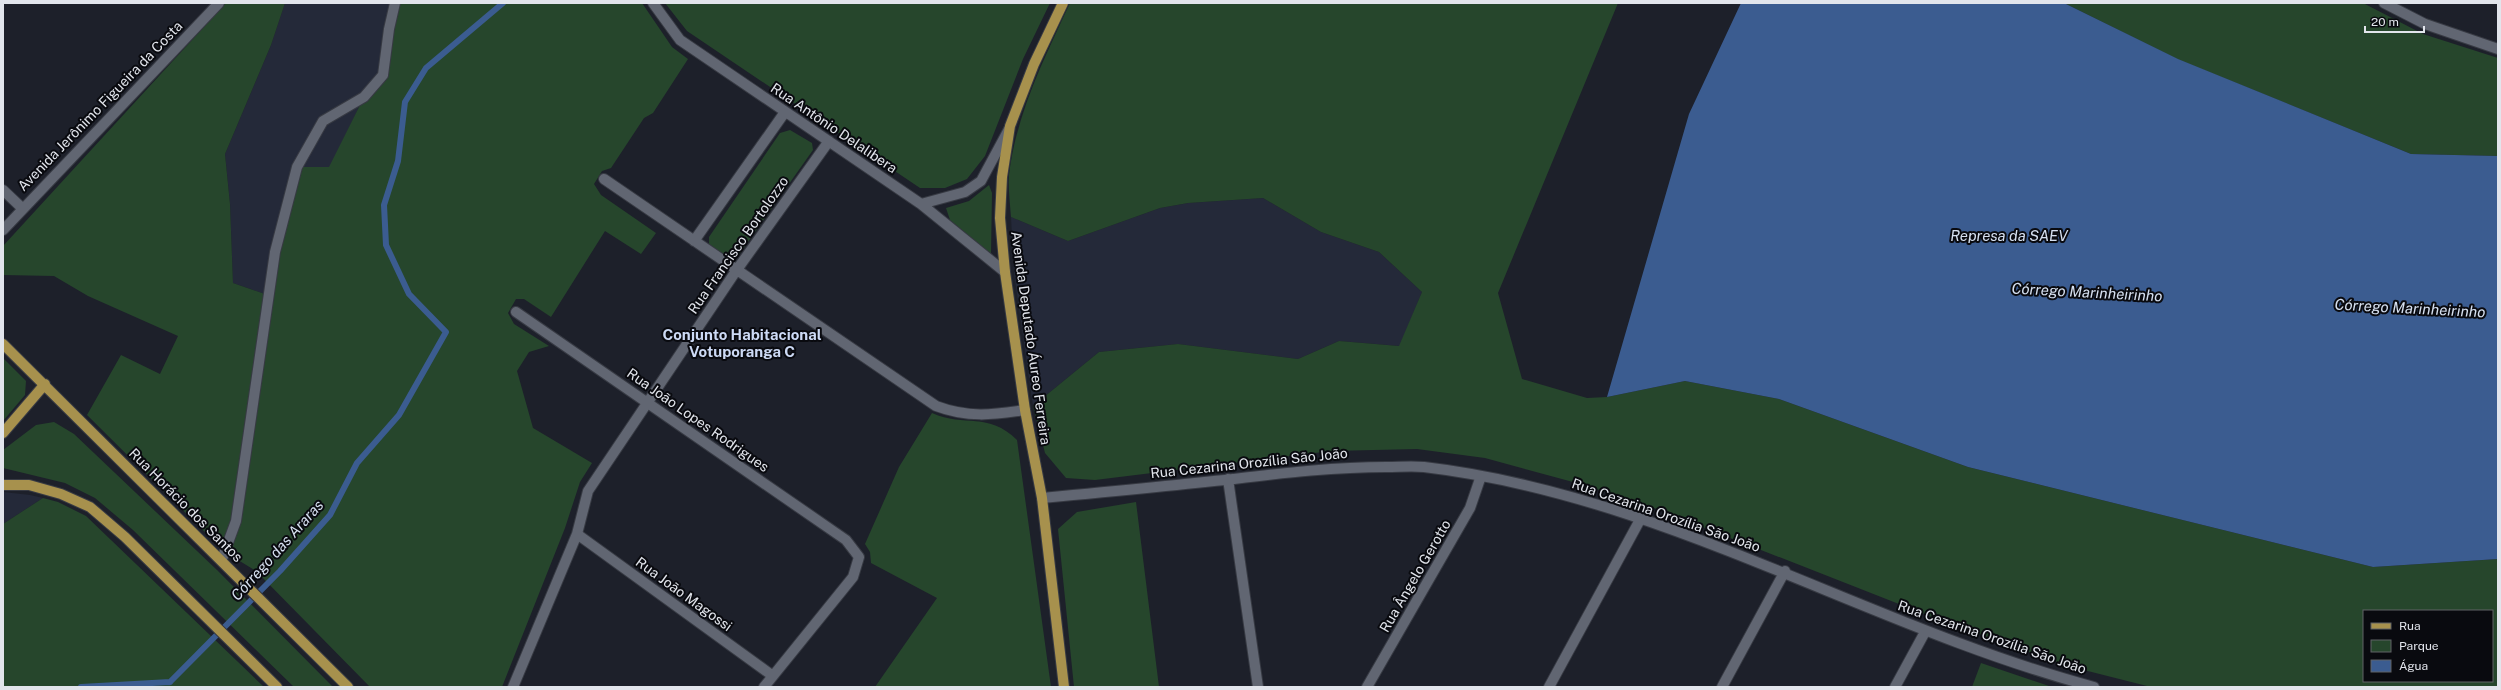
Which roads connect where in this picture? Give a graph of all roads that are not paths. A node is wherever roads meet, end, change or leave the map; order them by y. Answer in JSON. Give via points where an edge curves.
{"nodes":[{"id":1,"x":219,"y":3,"type":"edge"},
{"id":2,"x":395,"y":3,"type":"edge"},
{"id":3,"x":653,"y":3,"type":"edge"},
{"id":4,"x":1062,"y":3,"type":"edge"},
{"id":5,"x":2384,"y":3,"type":"edge"},
{"id":6,"x":2498,"y":49,"type":"edge"},
{"id":7,"x":785,"y":112,"type":"junction"},
{"id":8,"x":1010,"y":126,"type":"junction"},
{"id":9,"x":829,"y":141,"type":"junction"},
{"id":10,"x":604,"y":179,"type":"dead end"},
{"id":11,"x":3,"y":190,"type":"edge"},
{"id":12,"x":921,"y":204,"type":"junction"},
{"id":13,"x":22,"y":208,"type":"junction"},
{"id":14,"x":3,"y":230,"type":"edge"},
{"id":15,"x":694,"y":241,"type":"junction"},
{"id":16,"x":736,"y":271,"type":"junction"},
{"id":17,"x":1005,"y":272,"type":"junction"},
{"id":18,"x":516,"y":312,"type":"dead end"},
{"id":19,"x":3,"y":344,"type":"edge"},
{"id":20,"x":45,"y":384,"type":"junction"},
{"id":21,"x":647,"y":401,"type":"junction"},
{"id":22,"x":1025,"y":410,"type":"junction"},
{"id":23,"x":3,"y":433,"type":"edge"},
{"id":24,"x":1481,"y":476,"type":"junction"},
{"id":25,"x":1228,"y":479,"type":"junction"},
{"id":26,"x":3,"y":485,"type":"edge"},
{"id":27,"x":1042,"y":498,"type":"junction"},
{"id":28,"x":1641,"y":518,"type":"junction"},
{"id":29,"x":577,"y":534,"type":"junction"},
{"id":30,"x":222,"y":560,"type":"junction"},
{"id":31,"x":1784,"y":571,"type":"junction"},
{"id":32,"x":1925,"y":632,"type":"junction"},
{"id":33,"x":773,"y":676,"type":"junction"},
{"id":34,"x":277,"y":687,"type":"edge"},
{"id":35,"x":348,"y":687,"type":"edge"},
{"id":36,"x":512,"y":687,"type":"edge"},
{"id":37,"x":764,"y":687,"type":"edge"},
{"id":38,"x":1064,"y":687,"type":"edge"},
{"id":39,"x":1258,"y":687,"type":"edge"},
{"id":40,"x":1367,"y":687,"type":"edge"},
{"id":41,"x":1549,"y":687,"type":"edge"},
{"id":42,"x":1722,"y":687,"type":"edge"},
{"id":43,"x":1895,"y":687,"type":"edge"},
{"id":44,"x":2094,"y":687,"type":"edge"}],
"edges":[{"from":1,"to":13,"type":"street","name":"Avenida Jerônimo Figueira da Costa"},
{"from":2,"to":30,"type":"street","via":[[383,75],[364,97],[323,121],[298,167],[275,252],[236,521]]},
{"from":3,"to":7,"type":"street","name":"Rua Antônio Delalibera","via":[[680,40]]},
{"from":4,"to":8,"type":"main road","name":"Avenida Deputado Áureo Ferreira","via":[[1034,64]]},
{"from":5,"to":6,"type":"street","via":[[2425,24]]},
{"from":7,"to":9,"type":"street","name":"Rua Antônio Delalibera"},
{"from":7,"to":15,"type":"street"},
{"from":8,"to":12,"type":"street","via":[[981,181],[965,192]]},
{"from":8,"to":17,"type":"main road","name":"Avenida Deputado Áureo Ferreira","via":[[1002,177],[1000,218]]},
{"from":9,"to":12,"type":"street","name":"Rua Antônio Delalibera"},
{"from":9,"to":16,"type":"street","name":"Rua Francisco Bortolozzo"},
{"from":10,"to":15,"type":"street"},
{"from":11,"to":13,"type":"street"},
{"from":12,"to":17,"type":"street","name":"Rua Antônio Delalibera"},
{"from":13,"to":14,"type":"street","name":"Avenida Jerônimo Figueira da Costa"},
{"from":15,"to":16,"type":"street"},
{"from":16,"to":21,"type":"street","name":"Rua Francisco Bortolozzo"},
{"from":16,"to":22,"type":"street","via":[[936,406],[957,414],[989,415]]},
{"from":17,"to":22,"type":"main road","name":"Avenida Deputado Áureo Ferreira"},
{"from":18,"to":21,"type":"street","name":"Rua João Lopes Rodrigues"},
{"from":19,"to":20,"type":"main road","name":"Rua Horácio dos Santos"},
{"from":20,"to":23,"type":"main road"},
{"from":20,"to":30,"type":"main road","name":"Rua Horácio dos Santos"},
{"from":21,"to":29,"type":"street","name":"Rua Francisco Bortolozzo","via":[[588,490]]},
{"from":21,"to":33,"type":"street","name":"Rua João Lopes Rodrigues","via":[[846,540],[859,557],[853,577]]},
{"from":22,"to":27,"type":"main road","name":"Avenida Deputado Áureo Ferreira"},
{"from":24,"to":25,"type":"street","name":"Rua Cezarina Orozília São João","via":[[1422,467],[1334,467]]},
{"from":24,"to":28,"type":"street","name":"Rua Cezarina Orozília São João","via":[[1576,496]]},
{"from":24,"to":40,"type":"street","name":"Rua Ângelo Gerotto","via":[[1470,508]]},
{"from":25,"to":27,"type":"street","name":"Rua Cezarina Orozília São João"},
{"from":25,"to":39,"type":"street"},
{"from":26,"to":34,"type":"main road","via":[[28,485],[61,494],[90,507],[125,537]]},
{"from":27,"to":38,"type":"main road","name":"Avenida Deputado Áureo Ferreira"},
{"from":28,"to":31,"type":"street","name":"Rua Cezarina Orozília São João"},
{"from":28,"to":41,"type":"street"},
{"from":29,"to":33,"type":"street","name":"Rua João Magossi"},
{"from":29,"to":36,"type":"street","name":"Rua Francisco Bortolozzo"},
{"from":30,"to":35,"type":"main road","name":"Rua Horácio dos Santos"},
{"from":31,"to":32,"type":"street","name":"Rua Cezarina Orozília São João"},
{"from":31,"to":42,"type":"street"},
{"from":32,"to":43,"type":"street"},
{"from":32,"to":44,"type":"street","name":"Rua Cezarina Orozília São João"},
{"from":33,"to":37,"type":"street"}]}
